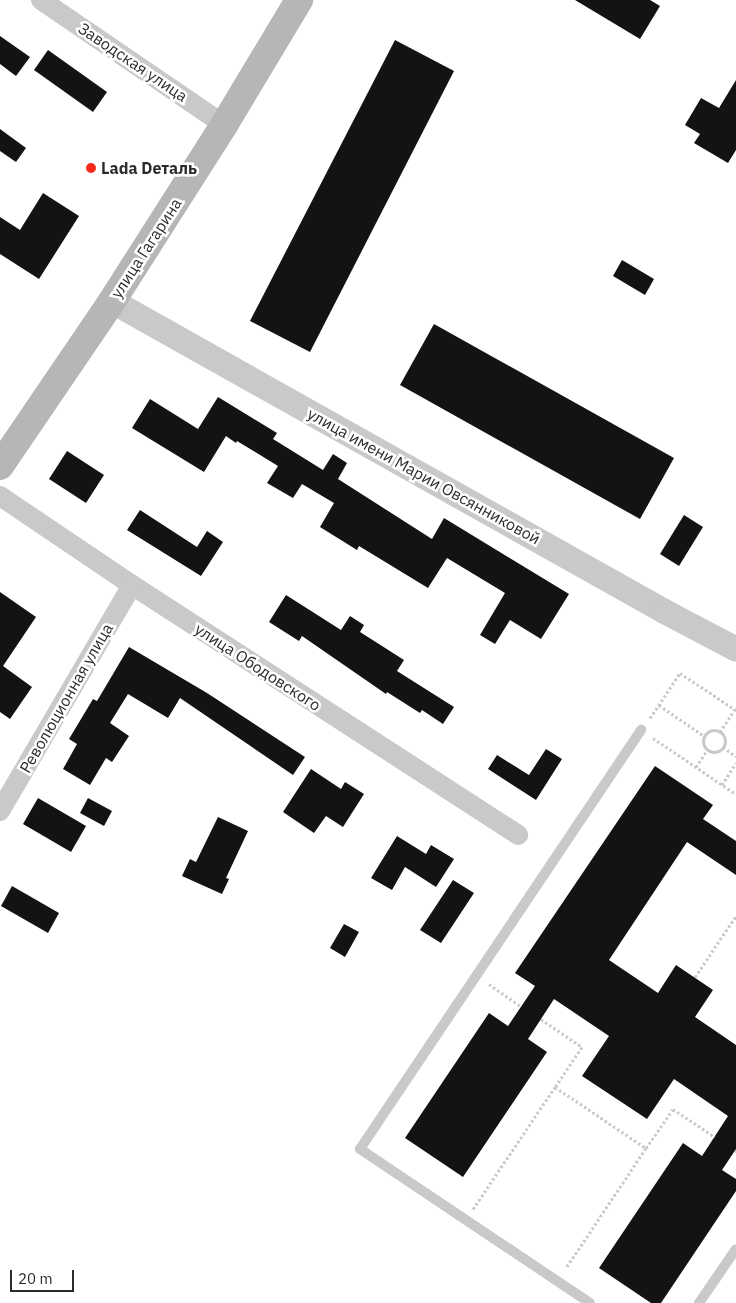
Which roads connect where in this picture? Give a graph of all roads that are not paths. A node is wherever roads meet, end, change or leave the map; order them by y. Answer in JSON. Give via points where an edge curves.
{"nodes":[{"id":1,"x":42,"y":0,"type":"edge"},
{"id":2,"x":300,"y":0,"type":"edge"},
{"id":3,"x":224,"y":125,"type":"junction"},
{"id":4,"x":112,"y":301,"type":"junction"},
{"id":5,"x":0,"y":466,"type":"edge"},
{"id":6,"x":0,"y":496,"type":"edge"},
{"id":7,"x":132,"y":585,"type":"junction"},
{"id":8,"x":736,"y":649,"type":"edge"},
{"id":9,"x":641,"y":730,"type":"road end"},
{"id":10,"x":0,"y":811,"type":"edge"},
{"id":11,"x":518,"y":835,"type":"dead end"},
{"id":12,"x":736,"y":1249,"type":"edge"},
{"id":13,"x":733,"y":1261,"type":"edge"},
{"id":14,"x":590,"y":1303,"type":"edge"},
{"id":15,"x":699,"y":1303,"type":"edge"}],
"edges":[{"from":1,"to":3,"type":"street","name":"Заводская улица"},
{"from":2,"to":3,"type":"main road","name":"улица Гагарина"},
{"from":3,"to":4,"type":"main road","name":"улица Гагарина"},
{"from":4,"to":5,"type":"main road","name":"улица Гагарина"},
{"from":4,"to":8,"type":"street","name":"улица имени Марии Овсянниковой"},
{"from":6,"to":7,"type":"street","name":"улица Ободовского"},
{"from":7,"to":10,"type":"street","name":"Революционная улица"},
{"from":7,"to":11,"type":"street","name":"улица Ободовского"},
{"from":9,"to":14,"type":"lane","via":[[360,1149]]},
{"from":12,"to":13,"type":"lane"},
{"from":13,"to":15,"type":"lane"}]}
